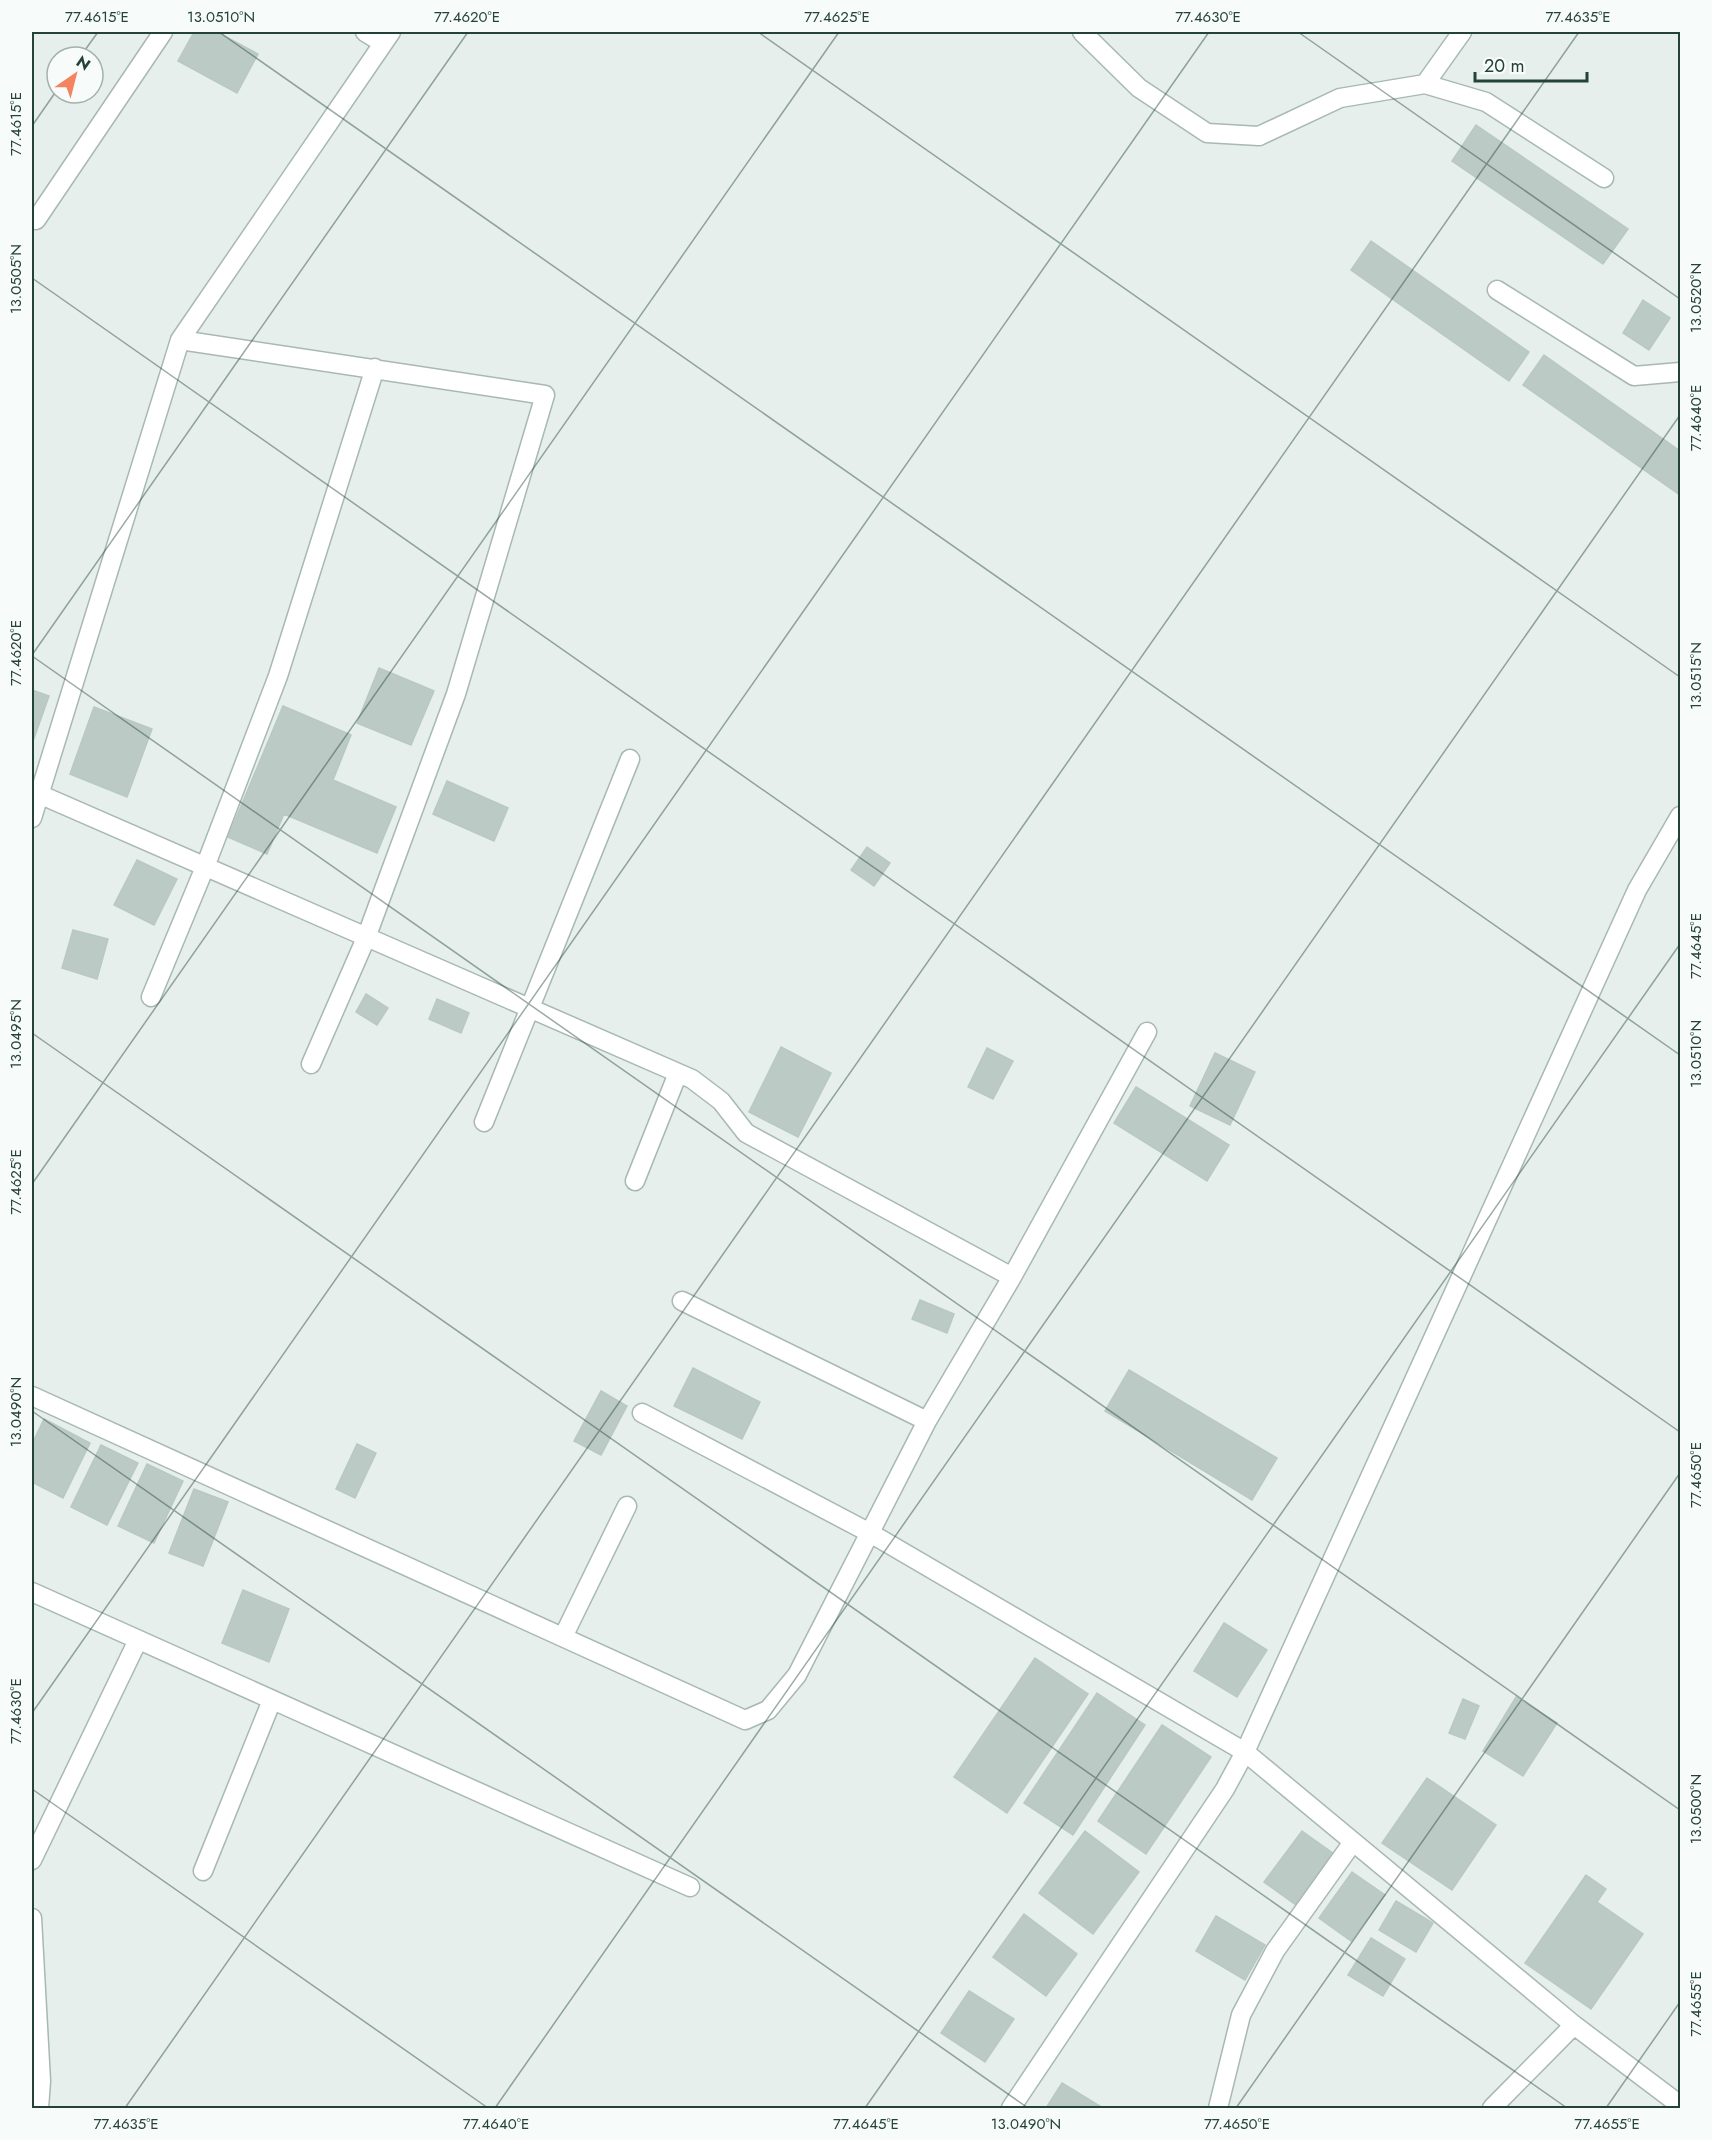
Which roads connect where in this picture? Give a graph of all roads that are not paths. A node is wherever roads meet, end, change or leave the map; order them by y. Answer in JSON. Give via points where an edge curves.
{"nodes":[{"id":1,"x":163,"y":32,"type":"edge"},
{"id":2,"x":365,"y":32,"type":"edge"},
{"id":3,"x":1082,"y":32,"type":"edge"},
{"id":4,"x":1462,"y":32,"type":"edge"},
{"id":5,"x":387,"y":38,"type":"edge"},
{"id":6,"x":1425,"y":84,"type":"junction"},
{"id":7,"x":1604,"y":178,"type":"dead end"},
{"id":8,"x":36,"y":220,"type":"dead end"},
{"id":9,"x":1497,"y":290,"type":"dead end"},
{"id":10,"x":180,"y":339,"type":"junction"},
{"id":11,"x":375,"y":368,"type":"junction"},
{"id":12,"x":1680,"y":372,"type":"edge"},
{"id":13,"x":630,"y":759,"type":"dead end"},
{"id":14,"x":35,"y":793,"type":"edge"},
{"id":15,"x":1680,"y":816,"type":"edge"},
{"id":16,"x":32,"y":818,"type":"edge"},
{"id":17,"x":205,"y":867,"type":"junction"},
{"id":18,"x":366,"y":938,"type":"junction"},
{"id":19,"x":151,"y":997,"type":"dead end"},
{"id":20,"x":531,"y":1009,"type":"junction"},
{"id":21,"x":1147,"y":1032,"type":"dead end"},
{"id":22,"x":311,"y":1064,"type":"dead end"},
{"id":23,"x":678,"y":1073,"type":"junction"},
{"id":24,"x":484,"y":1122,"type":"dead end"},
{"id":25,"x":634,"y":1180,"type":"dead end"},
{"id":26,"x":1012,"y":1277,"type":"junction"},
{"id":27,"x":682,"y":1301,"type":"dead end"},
{"id":28,"x":32,"y":1396,"type":"edge"},
{"id":29,"x":642,"y":1413,"type":"dead end"},
{"id":30,"x":927,"y":1421,"type":"junction"},
{"id":31,"x":627,"y":1506,"type":"dead end"},
{"id":32,"x":870,"y":1533,"type":"junction"},
{"id":33,"x":32,"y":1592,"type":"edge"},
{"id":34,"x":563,"y":1637,"type":"junction"},
{"id":35,"x":138,"y":1640,"type":"junction"},
{"id":36,"x":272,"y":1700,"type":"junction"},
{"id":37,"x":1245,"y":1752,"type":"junction"},
{"id":38,"x":1353,"y":1842,"type":"junction"},
{"id":39,"x":32,"y":1860,"type":"edge"},
{"id":40,"x":203,"y":1871,"type":"dead end"},
{"id":41,"x":690,"y":1887,"type":"dead end"},
{"id":42,"x":32,"y":1918,"type":"edge"},
{"id":43,"x":1574,"y":2025,"type":"junction"},
{"id":44,"x":1680,"y":2105,"type":"edge"},
{"id":45,"x":39,"y":2109,"type":"edge"},
{"id":46,"x":1011,"y":2109,"type":"edge"},
{"id":47,"x":1218,"y":2109,"type":"edge"},
{"id":48,"x":1492,"y":2109,"type":"edge"}],
"edges":[{"from":1,"to":8,"type":"street"},
{"from":2,"to":5,"type":"street"},
{"from":3,"to":6,"type":"street","via":[[1139,88],[1207,133],[1259,136],[1340,98]]},
{"from":4,"to":6,"type":"street"},
{"from":5,"to":10,"type":"street"},
{"from":6,"to":7,"type":"street","via":[[1486,102]]},
{"from":9,"to":12,"type":"street","via":[[1634,376]]},
{"from":10,"to":11,"type":"street"},
{"from":10,"to":14,"type":"street"},
{"from":11,"to":17,"type":"street","via":[[278,675]]},
{"from":11,"to":18,"type":"street","via":[[545,395],[456,694]]},
{"from":13,"to":20,"type":"street"},
{"from":14,"to":16,"type":"street"},
{"from":14,"to":17,"type":"street"},
{"from":15,"to":37,"type":"street","via":[[1637,890]]},
{"from":17,"to":18,"type":"street"},
{"from":17,"to":19,"type":"street"},
{"from":18,"to":20,"type":"street"},
{"from":18,"to":22,"type":"street"},
{"from":20,"to":23,"type":"street"},
{"from":20,"to":24,"type":"street"},
{"from":21,"to":26,"type":"street"},
{"from":23,"to":25,"type":"street"},
{"from":23,"to":26,"type":"street","via":[[721,1101],[747,1133]]},
{"from":26,"to":30,"type":"street"},
{"from":27,"to":30,"type":"street"},
{"from":28,"to":34,"type":"street"},
{"from":29,"to":32,"type":"street"},
{"from":30,"to":32,"type":"street"},
{"from":31,"to":34,"type":"street"},
{"from":32,"to":34,"type":"street","via":[[797,1675],[768,1710],[745,1719]]},
{"from":32,"to":37,"type":"street"},
{"from":33,"to":35,"type":"street"},
{"from":35,"to":36,"type":"street"},
{"from":35,"to":39,"type":"street"},
{"from":36,"to":40,"type":"street"},
{"from":36,"to":41,"type":"street"},
{"from":37,"to":38,"type":"street"},
{"from":37,"to":46,"type":"street","via":[[1225,1789]]},
{"from":38,"to":43,"type":"street"},
{"from":38,"to":47,"type":"street","via":[[1275,1951],[1241,2015]]},
{"from":42,"to":45,"type":"street","via":[[41,2080]]},
{"from":43,"to":44,"type":"street"},
{"from":43,"to":48,"type":"street"}]}
